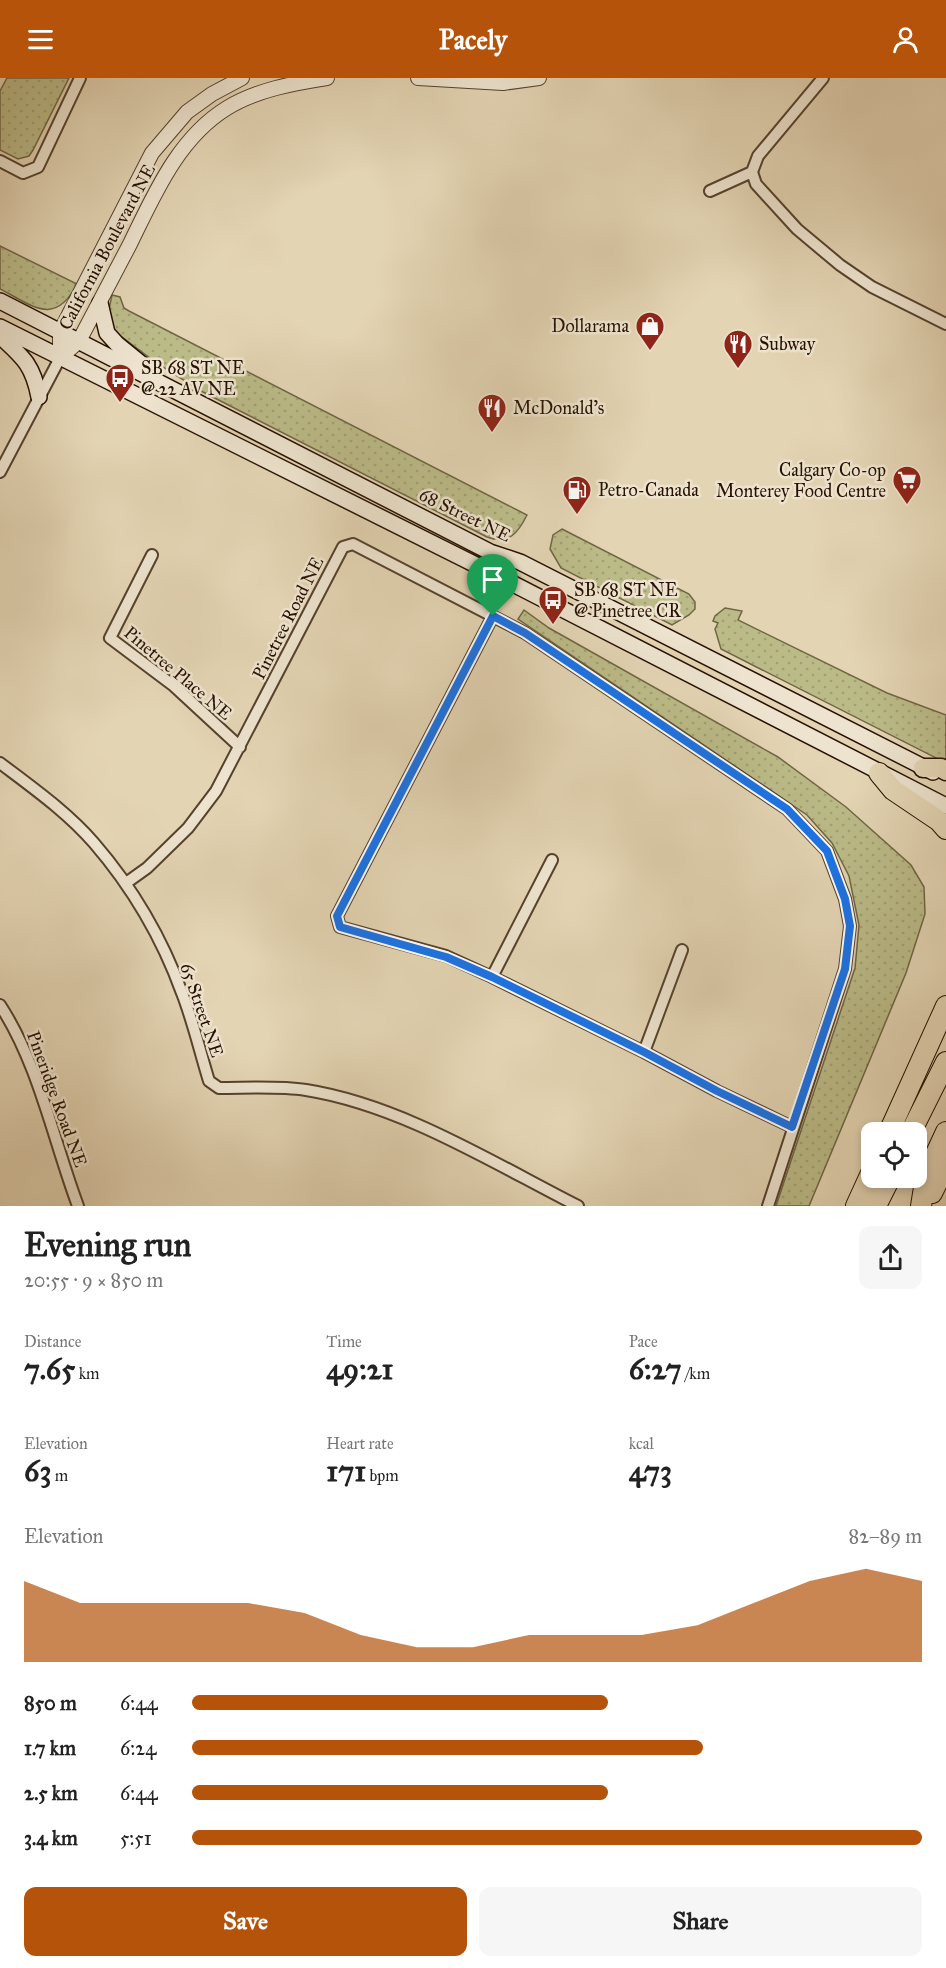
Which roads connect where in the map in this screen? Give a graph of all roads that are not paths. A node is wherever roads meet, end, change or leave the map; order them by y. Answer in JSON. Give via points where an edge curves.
{"nodes":[{"id":1,"x":80,"y":78,"type":"edge"},
{"id":2,"x":242,"y":78,"type":"edge"},
{"id":3,"x":327,"y":78,"type":"edge"},
{"id":4,"x":418,"y":78,"type":"edge"},
{"id":5,"x":539,"y":78,"type":"edge"},
{"id":6,"x":820,"y":79,"type":"edge"},
{"id":7,"x":289,"y":82,"type":"edge"},
{"id":8,"x":0,"y":161,"type":"edge"},
{"id":9,"x":752,"y":172,"type":"junction"},
{"id":10,"x":710,"y":191,"type":"dead end"},
{"id":11,"x":0,"y":301,"type":"edge"},
{"id":12,"x":100,"y":303,"type":"junction"},
{"id":13,"x":946,"y":324,"type":"edge"},
{"id":14,"x":0,"y":327,"type":"edge"},
{"id":15,"x":60,"y":332,"type":"junction"},
{"id":16,"x":0,"y":336,"type":"edge"},
{"id":17,"x":79,"y":341,"type":"junction"},
{"id":18,"x":60,"y":358,"type":"junction"},
{"id":19,"x":170,"y":387,"type":"junction"},
{"id":20,"x":39,"y":397,"type":"junction"},
{"id":21,"x":0,"y":472,"type":"edge"},
{"id":22,"x":152,"y":555,"type":"dead end"},
{"id":23,"x":493,"y":616,"type":"junction"},
{"id":24,"x":240,"y":747,"type":"junction"},
{"id":25,"x":0,"y":763,"type":"edge"},
{"id":26,"x":923,"y":768,"type":"junction"},
{"id":27,"x":946,"y":771,"type":"edge"},
{"id":28,"x":879,"y":773,"type":"junction"},
{"id":29,"x":946,"y":779,"type":"edge"},
{"id":30,"x":946,"y":806,"type":"edge"},
{"id":31,"x":946,"y":829,"type":"edge"},
{"id":32,"x":552,"y":860,"type":"dead end"},
{"id":33,"x":126,"y":883,"type":"junction"},
{"id":34,"x":682,"y":950,"type":"dead end"},
{"id":35,"x":492,"y":977,"type":"junction"},
{"id":36,"x":0,"y":1005,"type":"edge"},
{"id":37,"x":946,"y":1006,"type":"edge"},
{"id":38,"x":644,"y":1052,"type":"junction"},
{"id":39,"x":946,"y":1062,"type":"edge"},
{"id":40,"x":894,"y":1122,"type":"edge"},
{"id":41,"x":916,"y":1122,"type":"edge"},
{"id":42,"x":792,"y":1127,"type":"junction"},
{"id":43,"x":946,"y":1132,"type":"edge"},
{"id":44,"x":946,"y":1165,"type":"edge"},
{"id":45,"x":864,"y":1188,"type":"edge"},
{"id":46,"x":885,"y":1188,"type":"edge"},
{"id":47,"x":78,"y":1206,"type":"edge"},
{"id":48,"x":578,"y":1206,"type":"edge"},
{"id":49,"x":768,"y":1206,"type":"edge"},
{"id":50,"x":856,"y":1206,"type":"edge"},
{"id":51,"x":876,"y":1206,"type":"edge"},
{"id":52,"x":923,"y":1206,"type":"edge"}],
"edges":[{"from":1,"to":8,"type":"street","via":[[38,167],[22,173]]},
{"from":2,"to":15,"type":"street","name":"California Boulevard NE","via":[[187,112],[152,153]]},
{"from":3,"to":7,"type":"street","name":"California Boulevard NE"},
{"from":4,"to":5,"type":"street","via":[[503,83]]},
{"from":6,"to":9,"type":"street","via":[[758,156]]},
{"from":7,"to":12,"type":"street","name":"California Boulevard NE","via":[[226,108],[180,152]]},
{"from":9,"to":10,"type":"street"},
{"from":9,"to":13,"type":"street","via":[[766,197],[840,266],[872,287]]},
{"from":11,"to":15,"type":"main road","name":"68 Street NE"},
{"from":12,"to":17,"type":"street","name":"California Boulevard NE"},
{"from":12,"to":19,"type":"main road","via":[[107,333]]},
{"from":14,"to":18,"type":"main road"},
{"from":15,"to":17,"type":"main road","name":"68 Street NE"},
{"from":15,"to":18,"type":"street","name":"California Boulevard NE"},
{"from":16,"to":20,"type":"main road","via":[[29,364]]},
{"from":17,"to":18,"type":"street","name":"California Boulevard NE"},
{"from":17,"to":19,"type":"main road","name":"68 Street NE"},
{"from":18,"to":20,"type":"street"},
{"from":18,"to":28,"type":"main road","via":[[492,573]]},
{"from":19,"to":26,"type":"main road","name":"68 Street NE"},
{"from":20,"to":21,"type":"street"},
{"from":22,"to":24,"type":"street","name":"Pinetree Place NE","via":[[110,638],[174,686]]},
{"from":23,"to":24,"type":"street","name":"Pinetree Road NE","via":[[353,544],[343,547]]},
{"from":23,"to":35,"type":"street","via":[[337,916],[340,927],[446,957]]},
{"from":23,"to":42,"type":"street","name":"Pinetree Road NE","via":[[525,633],[787,809],[827,851],[845,899],[850,926],[845,969]]},
{"from":24,"to":33,"type":"street","name":"Pinetree Road NE","via":[[216,791],[188,828]]},
{"from":25,"to":33,"type":"street","name":"65 Street NE","via":[[50,801],[93,842]]},
{"from":26,"to":27,"type":"highway"},
{"from":26,"to":29,"type":"main road","name":"68 Street NE"},
{"from":28,"to":30,"type":"main road"},
{"from":28,"to":31,"type":"highway","via":[[892,790]]},
{"from":32,"to":35,"type":"street"},
{"from":33,"to":48,"type":"street","name":"65 Street NE","via":[[144,910],[182,993],[209,1081],[219,1088],[304,1090],[361,1103],[411,1122]]},
{"from":34,"to":38,"type":"street"},
{"from":35,"to":38,"type":"street"},
{"from":36,"to":47,"type":"street","name":"Pineridge Road NE","via":[[27,1054]]},
{"from":37,"to":40,"type":"highway"},
{"from":38,"to":42,"type":"street"},
{"from":39,"to":41,"type":"highway"},
{"from":42,"to":49,"type":"street","name":"Pinetree Road NE"},
{"from":43,"to":52,"type":"highway","via":[[926,1174]]},
{"from":44,"to":52,"type":"highway"},
{"from":45,"to":50,"type":"highway"},
{"from":46,"to":51,"type":"highway"}]}
